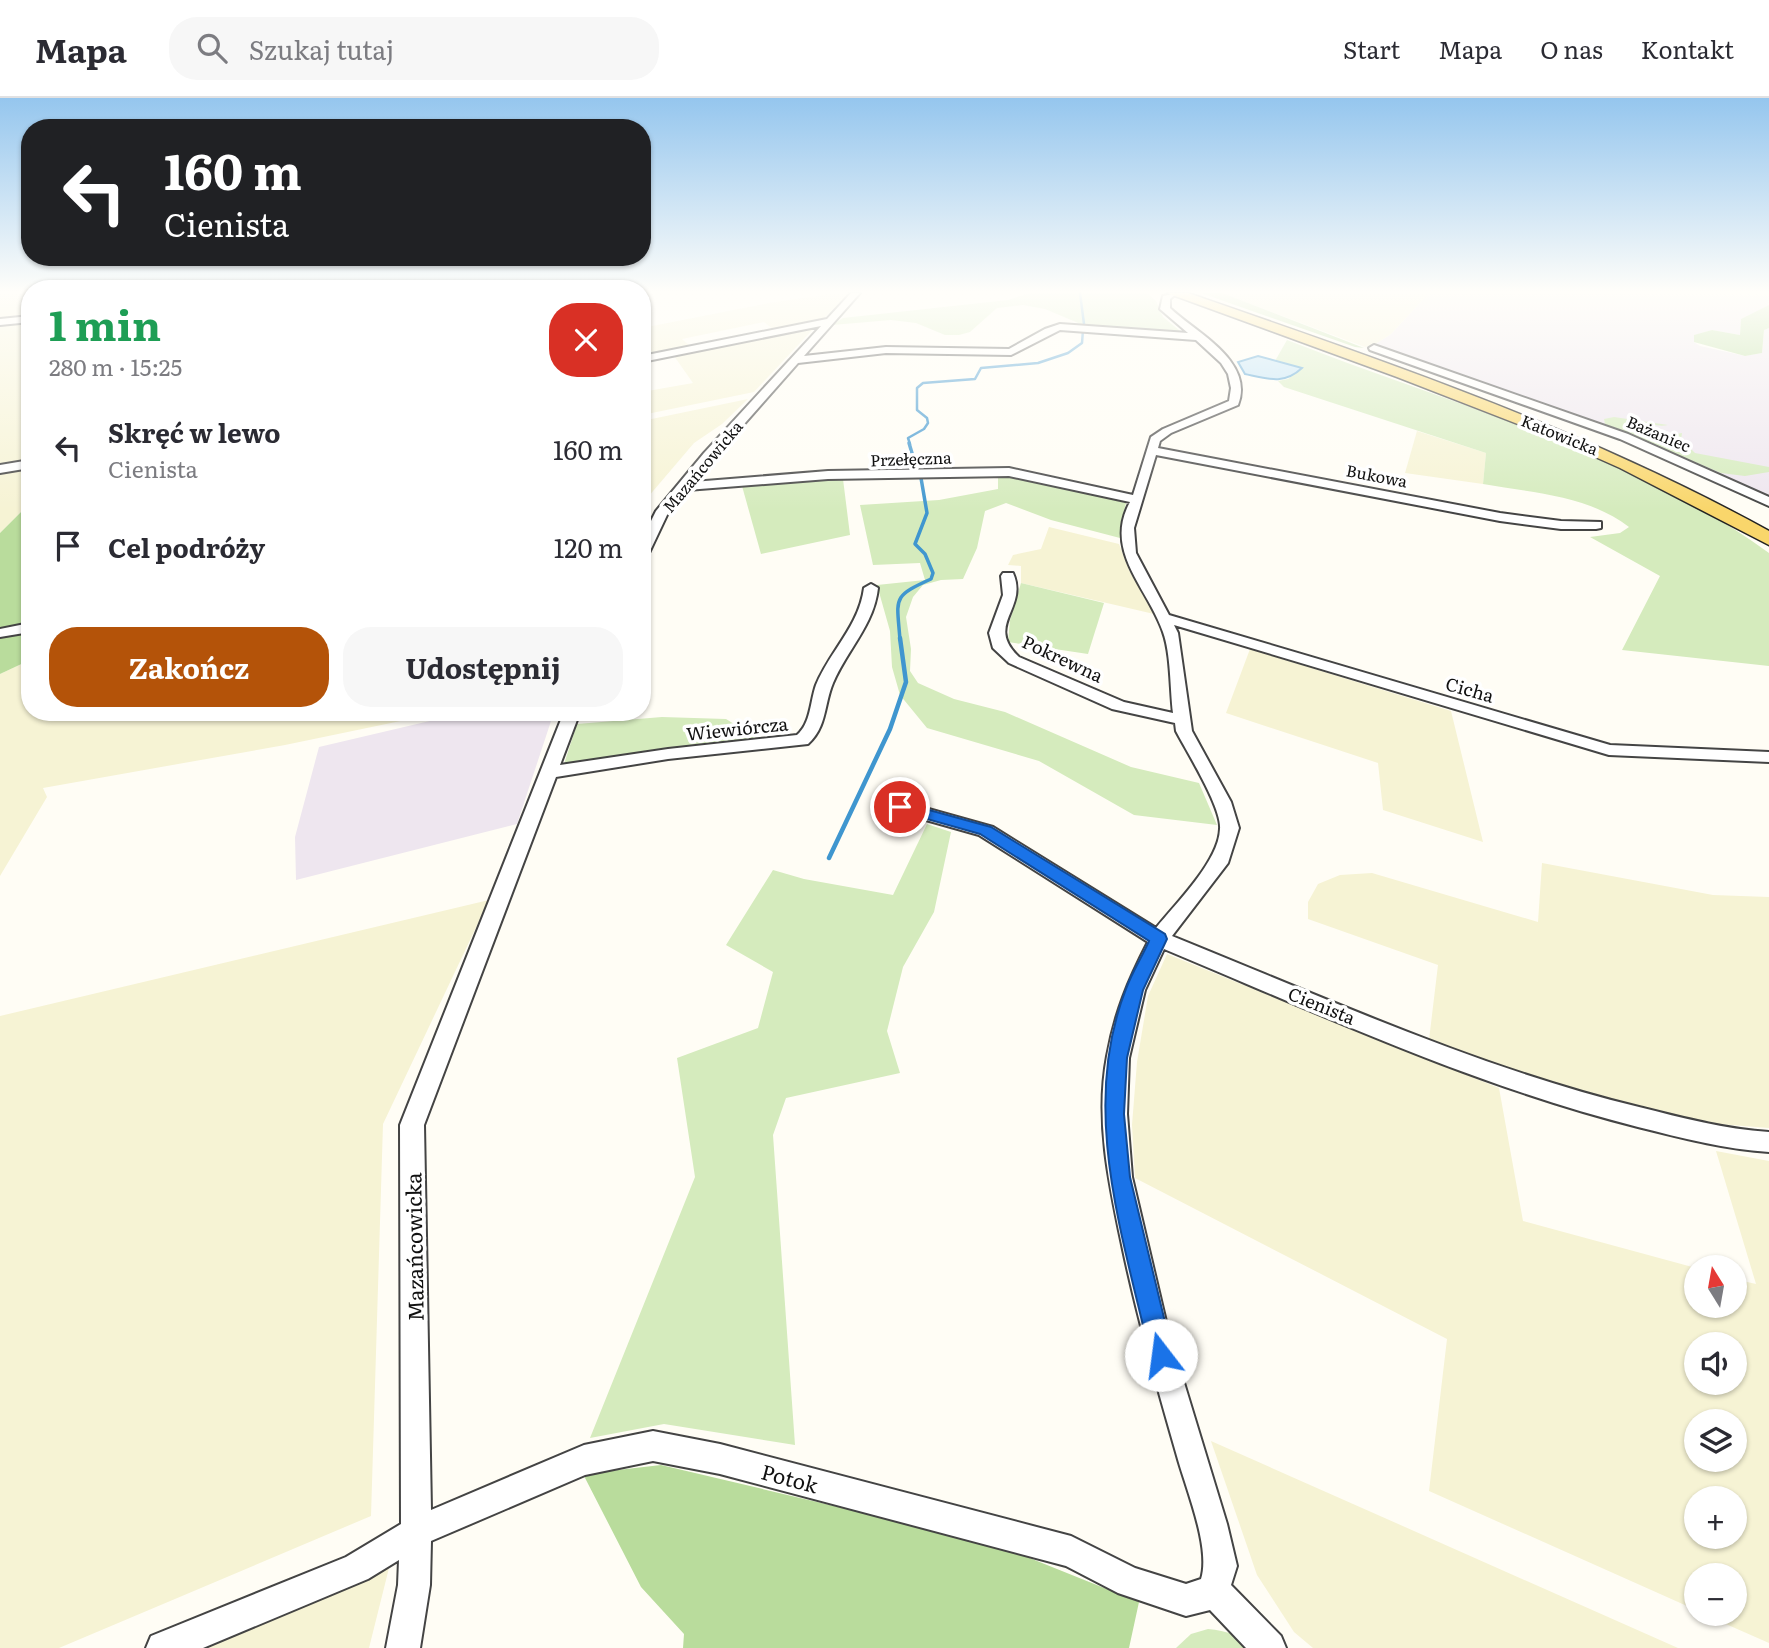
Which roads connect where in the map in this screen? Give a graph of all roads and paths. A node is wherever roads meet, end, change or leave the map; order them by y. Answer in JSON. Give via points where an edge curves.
{"nodes":[{"id":1,"x":789,"y":365,"type":"edge"},
{"id":2,"x":1228,"y":365,"type":"edge"},
{"id":3,"x":1375,"y":365,"type":"edge"},
{"id":4,"x":1395,"y":365,"type":"edge"},
{"id":5,"x":1424,"y":365,"type":"edge"},
{"id":6,"x":1153,"y":451,"type":"junction"},
{"id":7,"x":21,"y":466,"type":"edge"},
{"id":8,"x":0,"y":469,"type":"edge"},
{"id":9,"x":683,"y":487,"type":"junction"},
{"id":10,"x":1138,"y":500,"type":"junction"},
{"id":11,"x":1769,"y":502,"type":"edge"},
{"id":12,"x":661,"y":514,"type":"junction"},
{"id":13,"x":651,"y":516,"type":"edge"},
{"id":14,"x":1769,"y":521,"type":"edge"},
{"id":15,"x":1595,"y":525,"type":"dead end"},
{"id":16,"x":651,"y":535,"type":"edge"},
{"id":17,"x":1769,"y":539,"type":"edge"},
{"id":18,"x":1008,"y":576,"type":"dead end"},
{"id":19,"x":871,"y":588,"type":"dead end"},
{"id":20,"x":1166,"y":619,"type":"junction"},
{"id":21,"x":21,"y":629,"type":"edge"},
{"id":22,"x":0,"y":633,"type":"edge"},
{"id":23,"x":1182,"y":719,"type":"junction"},
{"id":24,"x":569,"y":721,"type":"edge"},
{"id":25,"x":1769,"y":757,"type":"edge"},
{"id":26,"x":550,"y":772,"type":"junction"},
{"id":27,"x":900,"y":807,"type":"dead end"},
{"id":28,"x":1159,"y":939,"type":"junction"},
{"id":29,"x":1769,"y":1142,"type":"edge"},
{"id":30,"x":415,"y":1532,"type":"junction"},
{"id":31,"x":1213,"y":1590,"type":"junction"},
{"id":32,"x":163,"y":1648,"type":"edge"},
{"id":33,"x":403,"y":1648,"type":"edge"},
{"id":34,"x":1269,"y":1648,"type":"edge"}],
"edges":[{"from":1,"to":9,"type":"street","name":"Mazańcowicka"},
{"from":2,"to":6,"type":"street","via":[[1238,391],[1234,403],[1167,431],[1155,439]]},
{"from":3,"to":17,"type":"main road","name":"Katowicka","via":[[1574,439],[1655,476]]},
{"from":4,"to":14,"type":"main road","name":"Katowicka","via":[[1591,436]]},
{"from":5,"to":11,"type":"street","name":"Bażaniec","via":[[1617,432]]},
{"from":6,"to":10,"type":"street"},
{"from":6,"to":15,"type":"street","name":"Bukowa","via":[[1524,521]]},
{"from":7,"to":8,"type":"street"},
{"from":9,"to":10,"type":"street","name":"Przełęczna","via":[[828,475],[1009,471]]},
{"from":9,"to":12,"type":"street","name":"Mazańcowicka"},
{"from":10,"to":20,"type":"street","via":[[1127,528],[1129,553]]},
{"from":12,"to":13,"type":"street"},
{"from":12,"to":16,"type":"street","name":"Mazańcowicka"},
{"from":18,"to":23,"type":"street","name":"Pokrewna","via":[[1010,595],[996,633],[1001,648],[1014,660],[1138,712]]},
{"from":19,"to":26,"type":"street","name":"Wiewiórcza","via":[[867,607],[827,679],[814,729],[802,740]]},
{"from":20,"to":23,"type":"street"},
{"from":20,"to":25,"type":"street","name":"Cicha","via":[[1609,750]]},
{"from":21,"to":22,"type":"street"},
{"from":23,"to":28,"type":"street","via":[[1230,828],[1221,858]]},
{"from":24,"to":26,"type":"street","name":"Mazańcowicka"},
{"from":26,"to":30,"type":"street","name":"Mazańcowicka","via":[[412,1125]]},
{"from":27,"to":28,"type":"street","name":"Cienista","via":[[986,831]]},
{"from":28,"to":29,"type":"street","name":"Cienista","via":[[1461,1062],[1578,1102],[1728,1139]]},
{"from":28,"to":31,"type":"street","via":[[1134,990],[1118,1058],[1119,1177],[1154,1330],[1212,1524],[1221,1566]]},
{"from":30,"to":31,"type":"street","name":"Potok","via":[[584,1460],[653,1446],[747,1466],[1071,1552],[1129,1582],[1186,1600]]},
{"from":30,"to":32,"type":"street","via":[[357,1568]]},
{"from":30,"to":33,"type":"street","name":"Mazańcowicka","via":[[414,1585]]},
{"from":31,"to":34,"type":"street"}]}
